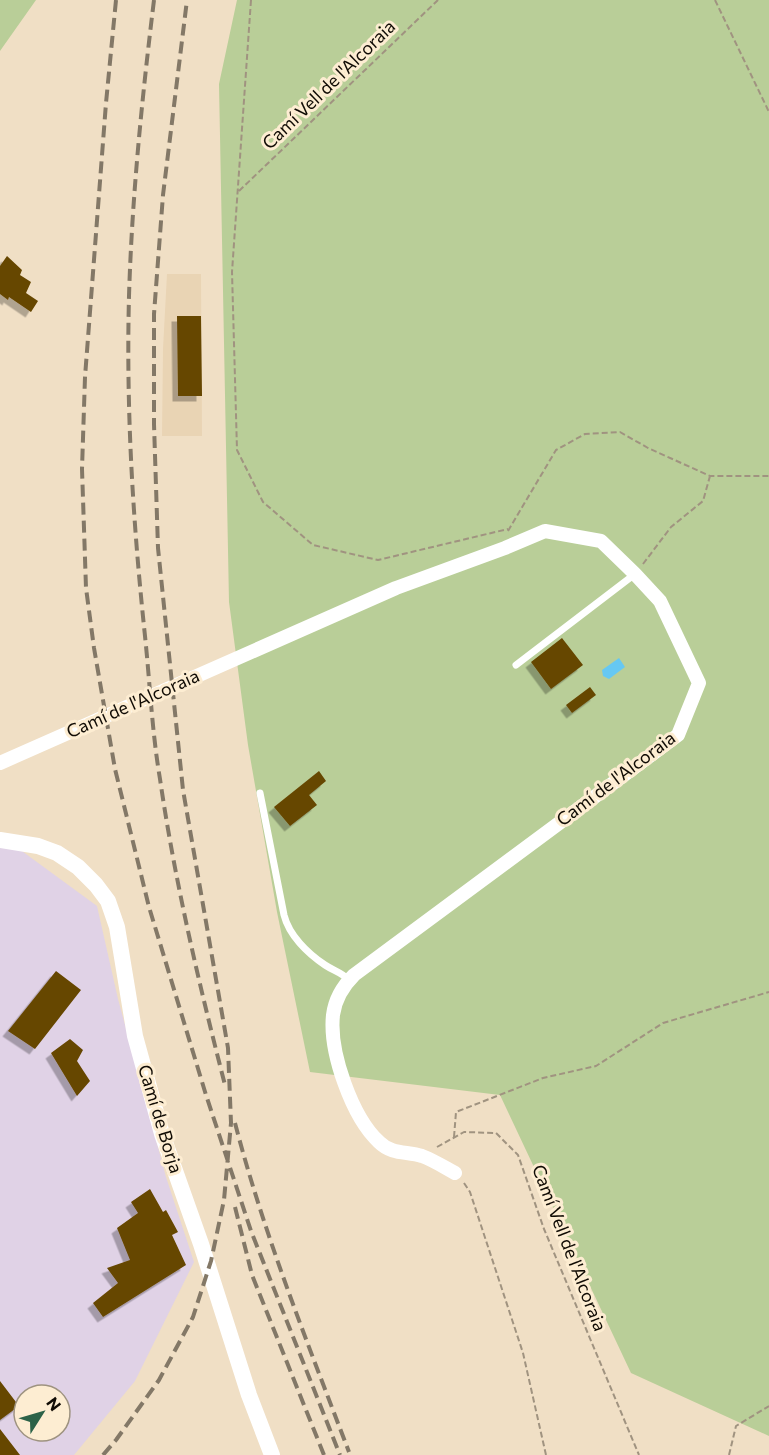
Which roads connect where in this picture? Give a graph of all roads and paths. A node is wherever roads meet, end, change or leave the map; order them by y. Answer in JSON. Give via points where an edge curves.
{"nodes":[{"id":1,"x":251,"y":0,"type":"edge"},
{"id":2,"x":438,"y":0,"type":"edge"},
{"id":3,"x":715,"y":0,"type":"edge"},
{"id":4,"x":769,"y":112,"type":"edge"},
{"id":5,"x":239,"y":190,"type":"junction"},
{"id":6,"x":710,"y":476,"type":"junction"},
{"id":7,"x":769,"y":476,"type":"edge"},
{"id":8,"x":508,"y":529,"type":"junction"},
{"id":9,"x":505,"y":548,"type":"junction"},
{"id":10,"x":635,"y":574,"type":"junction"},
{"id":11,"x":516,"y":665,"type":"dead end"},
{"id":12,"x":0,"y":763,"type":"edge"},
{"id":13,"x":260,"y":793,"type":"dead end"},
{"id":14,"x":0,"y":840,"type":"edge"},
{"id":15,"x":349,"y":980,"type":"junction"},
{"id":16,"x":769,"y":992,"type":"edge"},
{"id":17,"x":454,"y":1137,"type":"junction"},
{"id":18,"x":421,"y":1155,"type":"junction"},
{"id":19,"x":455,"y":1173,"type":"joint"},
{"id":20,"x":769,"y":1407,"type":"edge"},
{"id":21,"x":272,"y":1455,"type":"edge"},
{"id":22,"x":546,"y":1455,"type":"edge"},
{"id":23,"x":639,"y":1455,"type":"edge"},
{"id":24,"x":729,"y":1455,"type":"edge"}],
"edges":[{"from":1,"to":5,"type":"path"},
{"from":2,"to":5,"type":"path","name":"Camí Vell de l'Alcoraia"},
{"from":3,"to":4,"type":"path"},
{"from":5,"to":8,"type":"path","via":[[232,272],[237,450],[263,502],[313,545],[378,560]]},
{"from":6,"to":7,"type":"path"},
{"from":6,"to":8,"type":"path","via":[[620,432],[585,434],[556,450]]},
{"from":6,"to":10,"type":"path","via":[[703,501],[671,527]]},
{"from":8,"to":9,"type":"path"},
{"from":9,"to":10,"type":"street","name":"Camí de l'Alcoraia","via":[[545,531],[601,541]]},
{"from":9,"to":12,"type":"street","name":"Camí de l'Alcoraia","via":[[396,588]]},
{"from":10,"to":11,"type":"lane"},
{"from":10,"to":15,"type":"street","name":"Camí de l'Alcoraia","via":[[660,601],[699,683],[678,735]]},
{"from":13,"to":15,"type":"lane","via":[[288,929],[321,962]]},
{"from":14,"to":21,"type":"street","name":"Camí de Borja","via":[[38,846],[57,854],[78,867],[108,901],[117,927],[135,1036],[162,1134]]},
{"from":15,"to":18,"type":"street","name":"Camí de l'Alcoraia","via":[[339,995],[333,1018],[339,1068],[351,1101],[379,1143],[390,1150]]},
{"from":16,"to":17,"type":"path","via":[[663,1023],[596,1066],[543,1078],[456,1112]]},
{"from":17,"to":18,"type":"path","name":"Camí Vell de l'Alcoraia"},
{"from":17,"to":23,"type":"path","name":"Camí Vell de l'Alcoraia","via":[[464,1132],[496,1133],[518,1155],[544,1229]]},
{"from":18,"to":19,"type":"street","name":"Camí de l'Alcoraia"},
{"from":19,"to":22,"type":"path","via":[[470,1191],[523,1353]]},
{"from":20,"to":24,"type":"path","via":[[736,1426]]}]}
